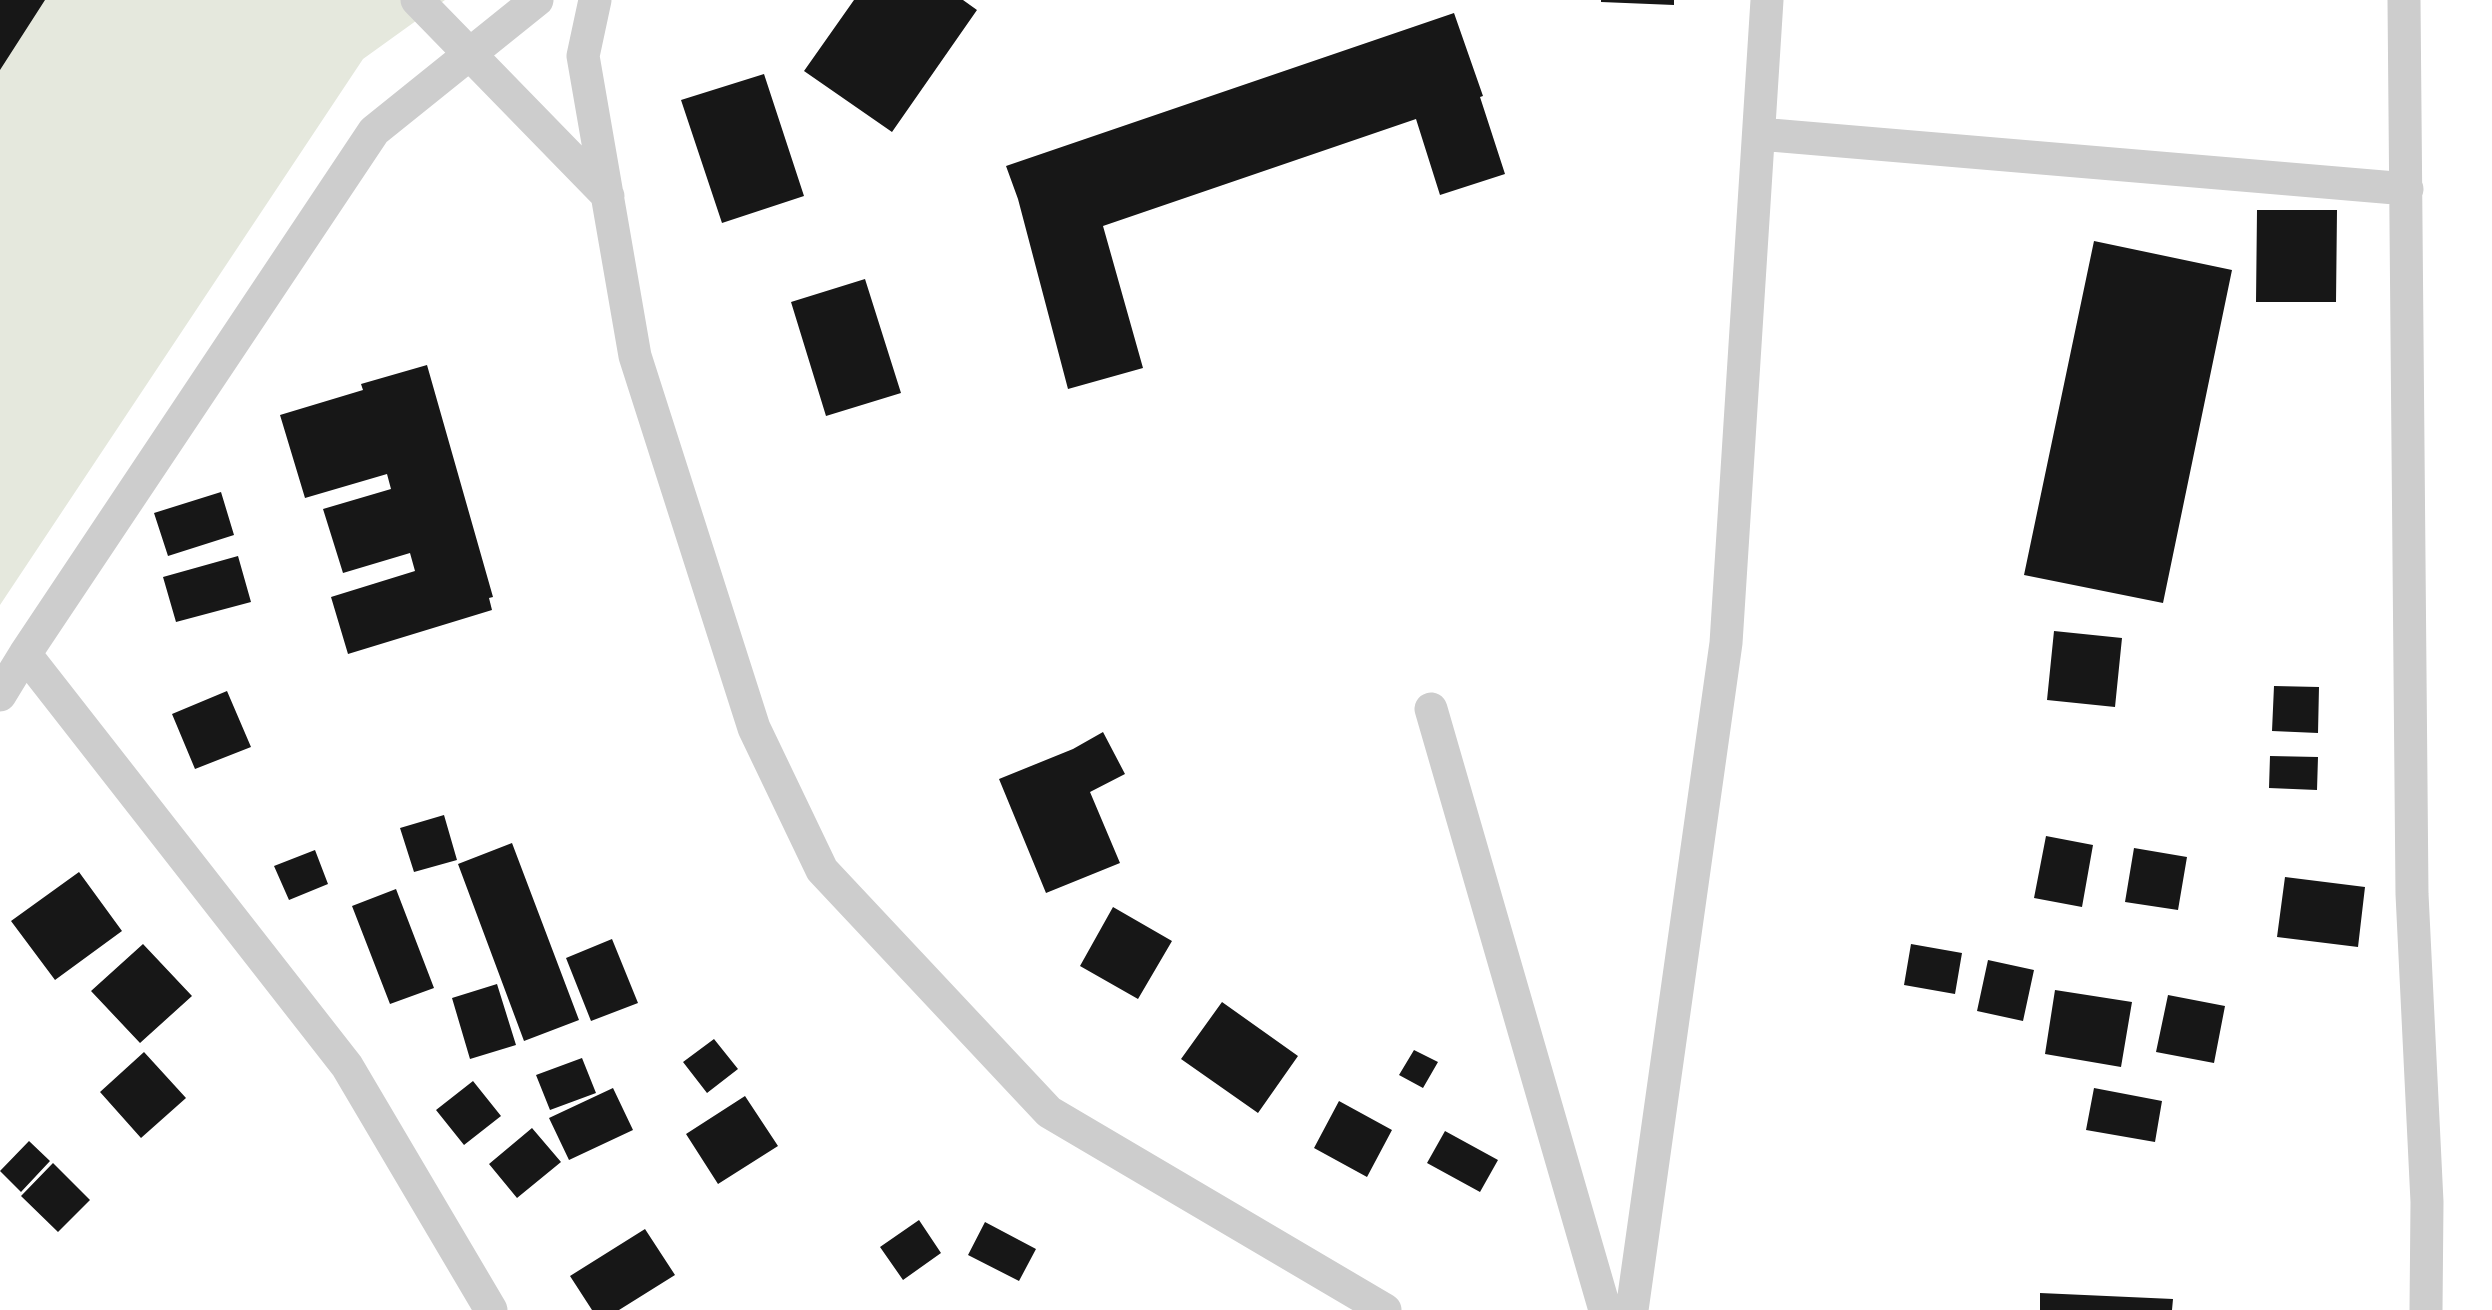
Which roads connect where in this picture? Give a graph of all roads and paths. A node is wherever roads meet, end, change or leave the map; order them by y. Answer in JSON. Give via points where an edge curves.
{"nodes":[{"id":1,"x":417,"y":0,"type":"edge"},
{"id":2,"x":537,"y":0,"type":"edge"},
{"id":3,"x":595,"y":0,"type":"edge"},
{"id":4,"x":1767,"y":0,"type":"edge"},
{"id":5,"x":2404,"y":0,"type":"edge"},
{"id":6,"x":471,"y":53,"type":"junction"},
{"id":7,"x":1759,"y":134,"type":"junction"},
{"id":8,"x":2407,"y":189,"type":"junction"},
{"id":9,"x":608,"y":196,"type":"junction"},
{"id":10,"x":25,"y":654,"type":"junction"},
{"id":11,"x":0,"y":695,"type":"edge"},
{"id":12,"x":1431,"y":709,"type":"dead end"},
{"id":13,"x":491,"y":1310,"type":"edge"},
{"id":14,"x":1385,"y":1310,"type":"edge"},
{"id":15,"x":1605,"y":1310,"type":"edge"},
{"id":16,"x":1632,"y":1310,"type":"edge"},
{"id":17,"x":2426,"y":1310,"type":"edge"}],
"edges":[{"from":1,"to":6,"type":"street"},
{"from":2,"to":6,"type":"street"},
{"from":3,"to":9,"type":"street","via":[[583,56]]},
{"from":4,"to":7,"type":"street"},
{"from":5,"to":8,"type":"street"},
{"from":6,"to":9,"type":"street"},
{"from":6,"to":10,"type":"street","via":[[374,131]]},
{"from":7,"to":8,"type":"street"},
{"from":7,"to":16,"type":"street","via":[[1726,644]]},
{"from":8,"to":17,"type":"street","via":[[2412,894],[2427,1202]]},
{"from":9,"to":14,"type":"street","via":[[635,356],[754,728],[822,870],[1049,1112]]},
{"from":10,"to":11,"type":"street"},
{"from":10,"to":13,"type":"street","via":[[347,1066]]},
{"from":12,"to":15,"type":"street"}]}
